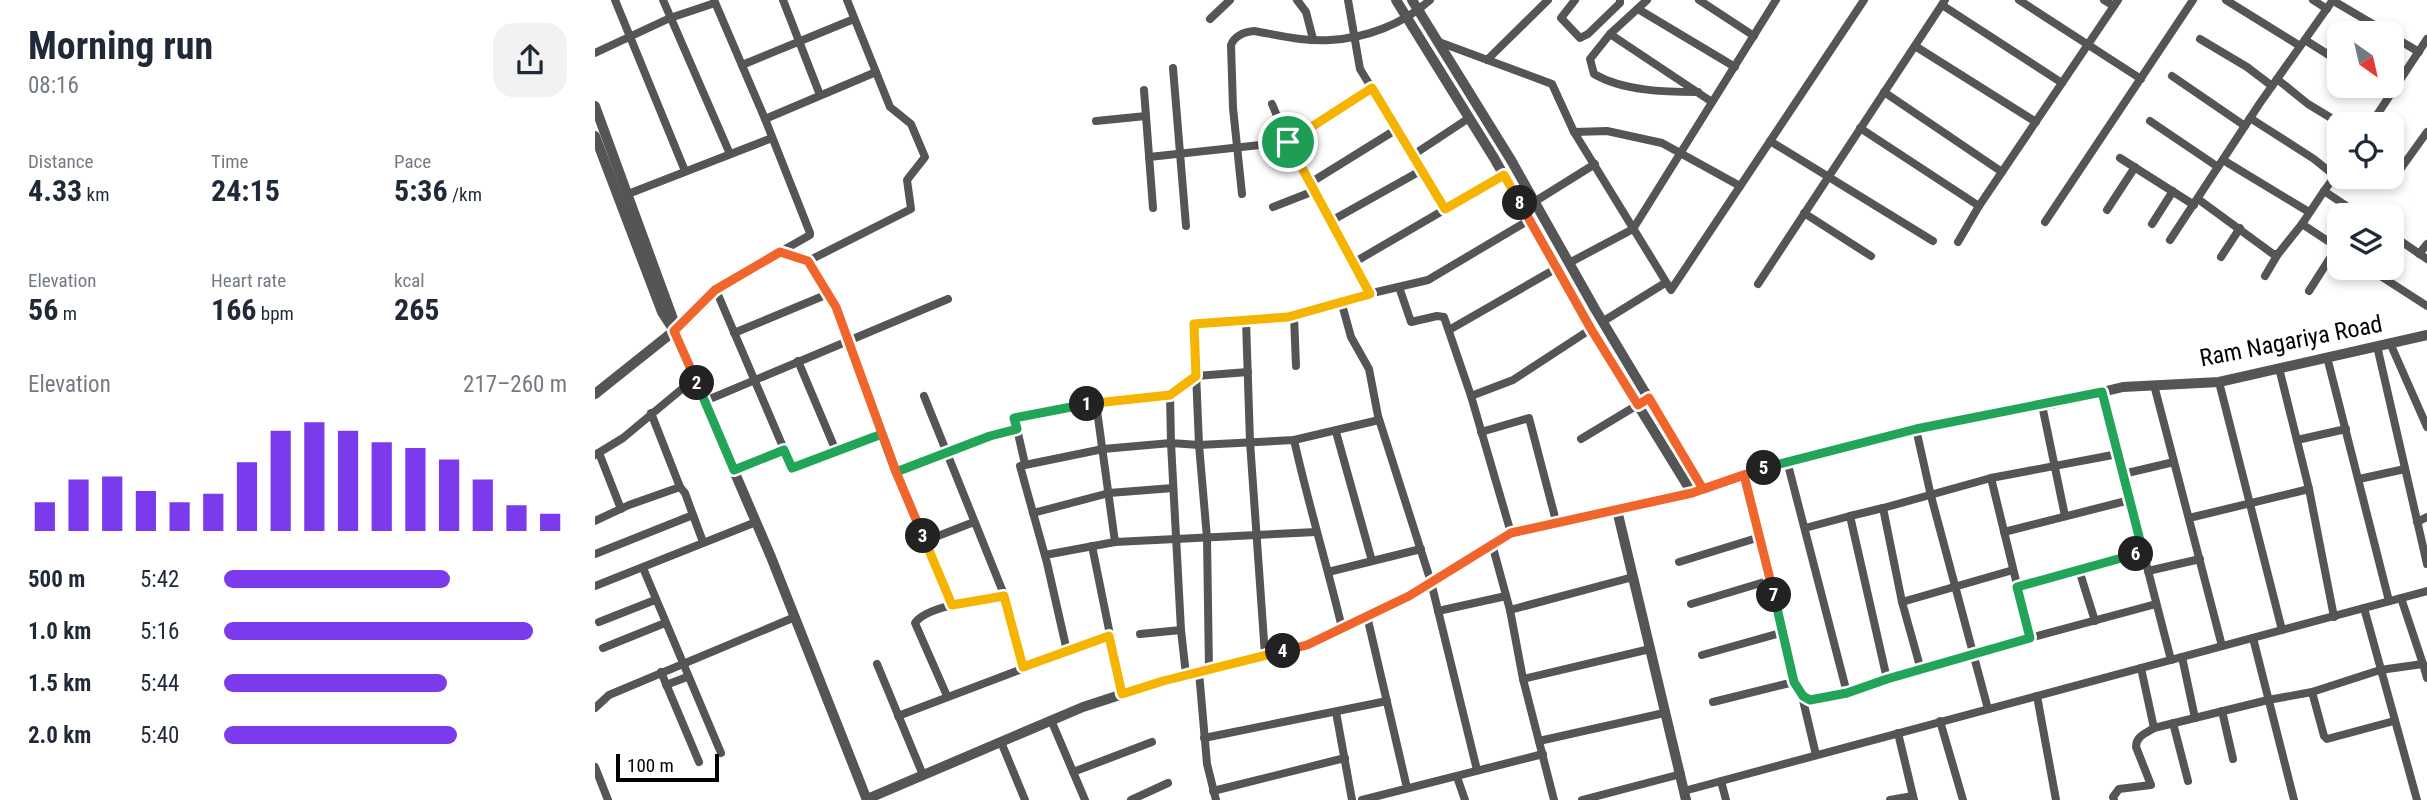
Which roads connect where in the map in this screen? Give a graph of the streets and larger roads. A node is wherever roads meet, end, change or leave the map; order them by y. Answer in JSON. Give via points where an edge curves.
{"nodes":[{"id":1,"x":615,"y":0,"type":"edge"},
{"id":2,"x":663,"y":0,"type":"edge"},
{"id":3,"x":783,"y":0,"type":"edge"},
{"id":4,"x":847,"y":0,"type":"edge"},
{"id":5,"x":1230,"y":0,"type":"edge"},
{"id":6,"x":1297,"y":0,"type":"edge"},
{"id":7,"x":1348,"y":0,"type":"edge"},
{"id":8,"x":1396,"y":0,"type":"edge"},
{"id":9,"x":1412,"y":0,"type":"edge"},
{"id":10,"x":1430,"y":0,"type":"edge"},
{"id":11,"x":1548,"y":0,"type":"edge"},
{"id":12,"x":1575,"y":0,"type":"edge"},
{"id":13,"x":1620,"y":0,"type":"edge"},
{"id":14,"x":1647,"y":0,"type":"edge"},
{"id":15,"x":1699,"y":0,"type":"edge"},
{"id":16,"x":1864,"y":0,"type":"edge"},
{"id":17,"x":2019,"y":0,"type":"edge"},
{"id":18,"x":2104,"y":0,"type":"edge"},
{"id":19,"x":2193,"y":0,"type":"edge"},
{"id":20,"x":2226,"y":0,"type":"edge"},
{"id":21,"x":2312,"y":0,"type":"edge"},
{"id":22,"x":2333,"y":0,"type":"edge"},
{"id":23,"x":714,"y":1,"type":"edge"},
{"id":24,"x":1772,"y":1,"type":"edge"},
{"id":25,"x":1943,"y":3,"type":"edge"},
{"id":26,"x":2116,"y":3,"type":"edge"},
{"id":27,"x":1638,"y":9,"type":"junction"},
{"id":28,"x":2327,"y":9,"type":"junction"},
{"id":29,"x":1418,"y":11,"type":"junction"},
{"id":30,"x":670,"y":18,"type":"junction"},
{"id":31,"x":1407,"y":18,"type":"junction"},
{"id":32,"x":854,"y":19,"type":"junction"},
{"id":33,"x":1210,"y":19,"type":"dead end"},
{"id":34,"x":2367,"y":21,"type":"edge"},
{"id":35,"x":1611,"y":34,"type":"junction"},
{"id":36,"x":629,"y":35,"type":"junction"},
{"id":37,"x":1355,"y":36,"type":"junction"},
{"id":38,"x":1754,"y":36,"type":"junction"},
{"id":39,"x":1313,"y":39,"type":"junction"},
{"id":40,"x":2200,"y":39,"type":"dead end"},
{"id":41,"x":2427,"y":39,"type":"edge"},
{"id":42,"x":800,"y":42,"type":"junction"},
{"id":43,"x":1437,"y":42,"type":"junction"},
{"id":44,"x":2302,"y":43,"type":"junction"},
{"id":45,"x":2405,"y":44,"type":"edge"},
{"id":46,"x":2088,"y":45,"type":"junction"},
{"id":47,"x":1915,"y":46,"type":"junction"},
{"id":48,"x":2419,"y":52,"type":"junction"},
{"id":49,"x":595,"y":53,"type":"edge"},
{"id":50,"x":2327,"y":56,"type":"edge"},
{"id":51,"x":1487,"y":60,"type":"junction"},
{"id":52,"x":742,"y":65,"type":"junction"},
{"id":53,"x":1735,"y":67,"type":"junction"},
{"id":54,"x":1173,"y":68,"type":"dead end"},
{"id":55,"x":876,"y":72,"type":"junction"},
{"id":56,"x":2405,"y":73,"type":"edge"},
{"id":57,"x":2172,"y":76,"type":"dead end"},
{"id":58,"x":2141,"y":79,"type":"junction"},
{"id":59,"x":2062,"y":83,"type":"junction"},
{"id":60,"x":2274,"y":83,"type":"junction"},
{"id":61,"x":1372,"y":88,"type":"junction"},
{"id":62,"x":1145,"y":90,"type":"dead end"},
{"id":63,"x":1698,"y":92,"type":"junction"},
{"id":64,"x":1884,"y":92,"type":"junction"},
{"id":65,"x":820,"y":95,"type":"junction"},
{"id":66,"x":1713,"y":102,"type":"junction"},
{"id":67,"x":1272,"y":104,"type":"dead end"},
{"id":68,"x":595,"y":106,"type":"edge"},
{"id":69,"x":1146,"y":116,"type":"junction"},
{"id":70,"x":2327,"y":116,"type":"edge"},
{"id":71,"x":765,"y":118,"type":"junction"},
{"id":72,"x":1469,"y":118,"type":"junction"},
{"id":73,"x":2250,"y":118,"type":"junction"},
{"id":74,"x":1096,"y":121,"type":"dead end"},
{"id":75,"x":2150,"y":121,"type":"dead end"},
{"id":76,"x":2036,"y":122,"type":"junction"},
{"id":77,"x":2245,"y":126,"type":"junction"},
{"id":78,"x":1860,"y":128,"type":"junction"},
{"id":79,"x":1397,"y":129,"type":"junction"},
{"id":80,"x":1574,"y":132,"type":"junction"},
{"id":81,"x":2427,"y":132,"type":"edge"},
{"id":82,"x":595,"y":136,"type":"edge"},
{"id":83,"x":772,"y":138,"type":"junction"},
{"id":84,"x":1770,"y":141,"type":"junction"},
{"id":85,"x":1288,"y":142,"type":"junction"},
{"id":86,"x":1237,"y":146,"type":"junction"},
{"id":87,"x":1679,"y":152,"type":"junction"},
{"id":88,"x":1179,"y":153,"type":"junction"},
{"id":89,"x":730,"y":154,"type":"junction"},
{"id":90,"x":1413,"y":155,"type":"junction"},
{"id":91,"x":1149,"y":157,"type":"junction"},
{"id":92,"x":2120,"y":158,"type":"dead end"},
{"id":93,"x":2220,"y":163,"type":"junction"},
{"id":94,"x":1595,"y":164,"type":"junction"},
{"id":95,"x":2404,"y":164,"type":"edge"},
{"id":96,"x":2135,"y":167,"type":"junction"},
{"id":97,"x":2327,"y":167,"type":"edge"},
{"id":98,"x":1422,"y":170,"type":"junction"},
{"id":99,"x":685,"y":172,"type":"junction"},
{"id":100,"x":2002,"y":172,"type":"junction"},
{"id":101,"x":1504,"y":175,"type":"junction"},
{"id":102,"x":1829,"y":175,"type":"junction"},
{"id":103,"x":1740,"y":186,"type":"junction"},
{"id":104,"x":1312,"y":187,"type":"junction"},
{"id":105,"x":2327,"y":187,"type":"edge"},
{"id":106,"x":2173,"y":191,"type":"junction"},
{"id":107,"x":2324,"y":191,"type":"junction"},
{"id":108,"x":1243,"y":194,"type":"dead end"},
{"id":109,"x":623,"y":196,"type":"junction"},
{"id":110,"x":1534,"y":201,"type":"junction"},
{"id":111,"x":2196,"y":202,"type":"junction"},
{"id":112,"x":2342,"y":203,"type":"edge"},
{"id":113,"x":1979,"y":206,"type":"junction"},
{"id":114,"x":1273,"y":207,"type":"dead end"},
{"id":115,"x":1153,"y":208,"type":"dead end"},
{"id":116,"x":1445,"y":209,"type":"junction"},
{"id":117,"x":2107,"y":211,"type":"dead end"},
{"id":118,"x":2308,"y":212,"type":"junction"},
{"id":119,"x":1804,"y":214,"type":"junction"},
{"id":120,"x":1529,"y":220,"type":"junction"},
{"id":121,"x":1331,"y":221,"type":"junction"},
{"id":122,"x":2045,"y":222,"type":"dead end"},
{"id":123,"x":2152,"y":224,"type":"dead end"},
{"id":124,"x":2302,"y":225,"type":"junction"},
{"id":125,"x":1186,"y":226,"type":"dead end"},
{"id":126,"x":2239,"y":228,"type":"junction"},
{"id":127,"x":1633,"y":229,"type":"junction"},
{"id":128,"x":2171,"y":240,"type":"dead end"},
{"id":129,"x":1933,"y":241,"type":"dead end"},
{"id":130,"x":2327,"y":241,"type":"edge"},
{"id":131,"x":1958,"y":242,"type":"dead end"},
{"id":132,"x":2404,"y":243,"type":"edge"},
{"id":133,"x":2427,"y":244,"type":"edge"},
{"id":134,"x":780,"y":252,"type":"junction"},
{"id":135,"x":2278,"y":254,"type":"junction"},
{"id":136,"x":1871,"y":256,"type":"dead end"},
{"id":137,"x":2423,"y":256,"type":"edge"},
{"id":138,"x":2221,"y":257,"type":"dead end"},
{"id":139,"x":808,"y":261,"type":"junction"},
{"id":140,"x":1353,"y":263,"type":"junction"},
{"id":141,"x":1569,"y":264,"type":"junction"},
{"id":142,"x":2327,"y":264,"type":"edge"},
{"id":143,"x":1557,"y":268,"type":"junction"},
{"id":144,"x":2265,"y":276,"type":"dead end"},
{"id":145,"x":2387,"y":280,"type":"edge"},
{"id":146,"x":1665,"y":283,"type":"junction"},
{"id":147,"x":1758,"y":284,"type":"dead end"},
{"id":148,"x":1399,"y":287,"type":"junction"},
{"id":149,"x":716,"y":290,"type":"junction"},
{"id":150,"x":2309,"y":291,"type":"dead end"},
{"id":151,"x":828,"y":294,"type":"junction"},
{"id":152,"x":1370,"y":294,"type":"junction"},
{"id":153,"x":948,"y":299,"type":"dead end"},
{"id":154,"x":1341,"y":301,"type":"junction"},
{"id":155,"x":2427,"y":306,"type":"edge"},
{"id":156,"x":1294,"y":316,"type":"junction"},
{"id":157,"x":1246,"y":321,"type":"junction"},
{"id":158,"x":1602,"y":322,"type":"junction"},
{"id":159,"x":1591,"y":329,"type":"junction"},
{"id":160,"x":1449,"y":330,"type":"junction"},
{"id":161,"x":674,"y":331,"type":"junction"},
{"id":162,"x":734,"y":333,"type":"junction"},
{"id":163,"x":2427,"y":335,"type":"edge"},
{"id":164,"x":848,"y":340,"type":"junction"},
{"id":165,"x":2390,"y":343,"type":"junction"},
{"id":166,"x":2377,"y":346,"type":"junction"},
{"id":167,"x":2327,"y":357,"type":"junction"},
{"id":168,"x":798,"y":361,"type":"junction"},
{"id":169,"x":1296,"y":366,"type":"dead end"},
{"id":170,"x":2279,"y":368,"type":"junction"},
{"id":171,"x":1248,"y":373,"type":"junction"},
{"id":172,"x":1196,"y":376,"type":"junction"},
{"id":173,"x":695,"y":378,"type":"junction"},
{"id":174,"x":753,"y":380,"type":"junction"},
{"id":175,"x":2220,"y":382,"type":"junction"},
{"id":176,"x":2154,"y":385,"type":"junction"},
{"id":177,"x":2102,"y":392,"type":"junction"},
{"id":178,"x":595,"y":394,"type":"edge"},
{"id":179,"x":1170,"y":395,"type":"junction"},
{"id":180,"x":923,"y":396,"type":"dead end"},
{"id":181,"x":1471,"y":396,"type":"junction"},
{"id":182,"x":1649,"y":398,"type":"junction"},
{"id":183,"x":705,"y":401,"type":"junction"},
{"id":184,"x":1096,"y":403,"type":"junction"},
{"id":185,"x":1638,"y":405,"type":"junction"},
{"id":186,"x":2042,"y":405,"type":"junction"},
{"id":187,"x":651,"y":413,"type":"junction"},
{"id":188,"x":1379,"y":420,"type":"junction"},
{"id":189,"x":2427,"y":427,"type":"edge"},
{"id":190,"x":1017,"y":429,"type":"junction"},
{"id":191,"x":1916,"y":429,"type":"junction"},
{"id":192,"x":2346,"y":429,"type":"junction"},
{"id":193,"x":1336,"y":432,"type":"junction"},
{"id":194,"x":1481,"y":432,"type":"junction"},
{"id":195,"x":882,"y":434,"type":"junction"},
{"id":196,"x":1581,"y":439,"type":"dead end"},
{"id":197,"x":1294,"y":440,"type":"junction"},
{"id":198,"x":2297,"y":440,"type":"junction"},
{"id":199,"x":1250,"y":442,"type":"junction"},
{"id":200,"x":1171,"y":443,"type":"junction"},
{"id":201,"x":1199,"y":445,"type":"junction"},
{"id":202,"x":1103,"y":449,"type":"junction"},
{"id":203,"x":784,"y":450,"type":"junction"},
{"id":204,"x":836,"y":451,"type":"junction"},
{"id":205,"x":597,"y":454,"type":"edge"},
{"id":206,"x":947,"y":454,"type":"junction"},
{"id":207,"x":2118,"y":454,"type":"junction"},
{"id":208,"x":1787,"y":461,"type":"junction"},
{"id":209,"x":2175,"y":462,"type":"junction"},
{"id":210,"x":1025,"y":464,"type":"junction"},
{"id":211,"x":2055,"y":466,"type":"junction"},
{"id":212,"x":2405,"y":469,"type":"junction"},
{"id":213,"x":734,"y":470,"type":"junction"},
{"id":214,"x":896,"y":472,"type":"junction"},
{"id":215,"x":2123,"y":474,"type":"junction"},
{"id":216,"x":1744,"y":475,"type":"junction"},
{"id":217,"x":1991,"y":478,"type":"junction"},
{"id":218,"x":2359,"y":479,"type":"junction"},
{"id":219,"x":680,"y":487,"type":"junction"},
{"id":220,"x":1173,"y":488,"type":"junction"},
{"id":221,"x":2309,"y":489,"type":"junction"},
{"id":222,"x":1698,"y":491,"type":"junction"},
{"id":223,"x":1109,"y":493,"type":"junction"},
{"id":224,"x":1931,"y":496,"type":"junction"},
{"id":225,"x":2130,"y":499,"type":"junction"},
{"id":226,"x":2250,"y":502,"type":"junction"},
{"id":227,"x":1883,"y":508,"type":"junction"},
{"id":228,"x":621,"y":509,"type":"junction"},
{"id":229,"x":1617,"y":510,"type":"junction"},
{"id":230,"x":1033,"y":513,"type":"junction"},
{"id":231,"x":693,"y":515,"type":"junction"},
{"id":232,"x":1850,"y":516,"type":"junction"},
{"id":233,"x":2065,"y":516,"type":"junction"},
{"id":234,"x":2427,"y":517,"type":"edge"},
{"id":235,"x":2189,"y":518,"type":"junction"},
{"id":236,"x":595,"y":521,"type":"edge"},
{"id":237,"x":1556,"y":521,"type":"junction"},
{"id":238,"x":756,"y":522,"type":"junction"},
{"id":239,"x":974,"y":522,"type":"junction"},
{"id":240,"x":2417,"y":522,"type":"junction"},
{"id":241,"x":1805,"y":528,"type":"junction"},
{"id":242,"x":2004,"y":531,"type":"junction"},
{"id":243,"x":1316,"y":532,"type":"junction"},
{"id":244,"x":1511,"y":533,"type":"junction"},
{"id":245,"x":1258,"y":535,"type":"junction"},
{"id":246,"x":1760,"y":537,"type":"junction"},
{"id":247,"x":1207,"y":538,"type":"junction"},
{"id":248,"x":1176,"y":539,"type":"junction"},
{"id":249,"x":703,"y":541,"type":"junction"},
{"id":250,"x":925,"y":541,"type":"junction"},
{"id":251,"x":1115,"y":542,"type":"junction"},
{"id":252,"x":1492,"y":544,"type":"junction"},
{"id":253,"x":1092,"y":546,"type":"junction"},
{"id":254,"x":1421,"y":549,"type":"junction"},
{"id":255,"x":2143,"y":552,"type":"junction"},
{"id":256,"x":595,"y":554,"type":"edge"},
{"id":257,"x":1045,"y":555,"type":"junction"},
{"id":258,"x":2200,"y":559,"type":"junction"},
{"id":259,"x":1373,"y":561,"type":"junction"},
{"id":260,"x":1679,"y":562,"type":"dead end"},
{"id":261,"x":2427,"y":564,"type":"edge"},
{"id":262,"x":643,"y":568,"type":"junction"},
{"id":263,"x":2013,"y":570,"type":"junction"},
{"id":264,"x":2079,"y":570,"type":"junction"},
{"id":265,"x":2148,"y":571,"type":"junction"},
{"id":266,"x":1328,"y":572,"type":"junction"},
{"id":267,"x":1633,"y":577,"type":"junction"},
{"id":268,"x":1771,"y":580,"type":"junction"},
{"id":269,"x":1431,"y":582,"type":"junction"},
{"id":270,"x":595,"y":586,"type":"edge"},
{"id":271,"x":2017,"y":587,"type":"junction"},
{"id":272,"x":1955,"y":588,"type":"junction"},
{"id":273,"x":2427,"y":591,"type":"edge"},
{"id":274,"x":1004,"y":596,"type":"junction"},
{"id":275,"x":1506,"y":596,"type":"junction"},
{"id":276,"x":2401,"y":598,"type":"junction"},
{"id":277,"x":655,"y":600,"type":"junction"},
{"id":278,"x":2389,"y":601,"type":"junction"},
{"id":279,"x":1902,"y":602,"type":"junction"},
{"id":280,"x":1691,"y":604,"type":"dead end"},
{"id":281,"x":2156,"y":604,"type":"junction"},
{"id":282,"x":952,"y":605,"type":"junction"},
{"id":283,"x":2364,"y":608,"type":"junction"},
{"id":284,"x":1510,"y":610,"type":"junction"},
{"id":285,"x":1438,"y":611,"type":"junction"},
{"id":286,"x":1367,"y":616,"type":"junction"},
{"id":287,"x":795,"y":617,"type":"junction"},
{"id":288,"x":2334,"y":617,"type":"junction"},
{"id":289,"x":2095,"y":621,"type":"junction"},
{"id":290,"x":599,"y":622,"type":"dead end"},
{"id":291,"x":665,"y":623,"type":"junction"},
{"id":292,"x":1342,"y":628,"type":"junction"},
{"id":293,"x":1181,"y":630,"type":"junction"},
{"id":294,"x":2282,"y":630,"type":"junction"},
{"id":295,"x":1784,"y":632,"type":"junction"},
{"id":296,"x":1140,"y":634,"type":"dead end"},
{"id":297,"x":1109,"y":636,"type":"junction"},
{"id":298,"x":2030,"y":638,"type":"junction"},
{"id":299,"x":2253,"y":638,"type":"junction"},
{"id":300,"x":2222,"y":646,"type":"junction"},
{"id":301,"x":603,"y":648,"type":"dead end"},
{"id":302,"x":1650,"y":649,"type":"junction"},
{"id":303,"x":1067,"y":651,"type":"junction"},
{"id":304,"x":1972,"y":654,"type":"junction"},
{"id":305,"x":1265,"y":655,"type":"junction"},
{"id":306,"x":1702,"y":655,"type":"dead end"},
{"id":307,"x":2182,"y":657,"type":"junction"},
{"id":308,"x":2171,"y":660,"type":"junction"},
{"id":309,"x":681,"y":663,"type":"junction"},
{"id":310,"x":877,"y":664,"type":"dead end"},
{"id":311,"x":2423,"y":664,"type":"junction"},
{"id":312,"x":1023,"y":667,"type":"junction"},
{"id":313,"x":2141,"y":668,"type":"junction"},
{"id":314,"x":1921,"y":670,"type":"junction"},
{"id":315,"x":2380,"y":670,"type":"junction"},
{"id":316,"x":1204,"y":671,"type":"junction"},
{"id":317,"x":661,"y":672,"type":"junction"},
{"id":318,"x":1186,"y":675,"type":"junction"},
{"id":319,"x":687,"y":677,"type":"junction"},
{"id":320,"x":2427,"y":678,"type":"edge"},
{"id":321,"x":1523,"y":679,"type":"junction"},
{"id":322,"x":1887,"y":679,"type":"junction"},
{"id":323,"x":1794,"y":682,"type":"junction"},
{"id":324,"x":666,"y":685,"type":"junction"},
{"id":325,"x":2312,"y":692,"type":"junction"},
{"id":326,"x":1847,"y":693,"type":"junction"},
{"id":327,"x":1122,"y":694,"type":"junction"},
{"id":328,"x":947,"y":696,"type":"junction"},
{"id":329,"x":1803,"y":696,"type":"junction"},
{"id":330,"x":2037,"y":696,"type":"junction"},
{"id":331,"x":2268,"y":699,"type":"junction"},
{"id":332,"x":1387,"y":701,"type":"junction"},
{"id":333,"x":1713,"y":702,"type":"dead end"},
{"id":334,"x":595,"y":708,"type":"edge"},
{"id":335,"x":1988,"y":709,"type":"junction"},
{"id":336,"x":2222,"y":711,"type":"junction"},
{"id":337,"x":1336,"y":712,"type":"junction"},
{"id":338,"x":1664,"y":713,"type":"junction"},
{"id":339,"x":898,"y":716,"type":"junction"},
{"id":340,"x":2195,"y":718,"type":"junction"},
{"id":341,"x":1051,"y":720,"type":"junction"},
{"id":342,"x":1940,"y":721,"type":"junction"},
{"id":343,"x":2394,"y":721,"type":"junction"},
{"id":344,"x":2173,"y":723,"type":"junction"},
{"id":345,"x":2154,"y":728,"type":"junction"},
{"id":346,"x":1898,"y":733,"type":"junction"},
{"id":347,"x":1204,"y":738,"type":"junction"},
{"id":348,"x":1539,"y":741,"type":"junction"},
{"id":349,"x":1001,"y":742,"type":"junction"},
{"id":350,"x":1152,"y":742,"type":"dead end"},
{"id":351,"x":721,"y":753,"type":"dead end"},
{"id":352,"x":1543,"y":754,"type":"junction"},
{"id":353,"x":1817,"y":755,"type":"junction"},
{"id":354,"x":1345,"y":758,"type":"junction"},
{"id":355,"x":2234,"y":759,"type":"dead end"},
{"id":356,"x":699,"y":762,"type":"dead end"},
{"id":357,"x":595,"y":767,"type":"edge"},
{"id":358,"x":1477,"y":771,"type":"junction"},
{"id":359,"x":1073,"y":772,"type":"junction"},
{"id":360,"x":1681,"y":774,"type":"junction"},
{"id":361,"x":923,"y":775,"type":"junction"},
{"id":362,"x":1457,"y":776,"type":"junction"},
{"id":363,"x":1721,"y":781,"type":"junction"},
{"id":364,"x":2188,"y":781,"type":"dead end"},
{"id":365,"x":1168,"y":783,"type":"dead end"},
{"id":366,"x":1407,"y":788,"type":"junction"},
{"id":367,"x":1215,"y":795,"type":"edge"},
{"id":368,"x":1685,"y":796,"type":"edge"},
{"id":369,"x":1914,"y":798,"type":"edge"},
{"id":370,"x":608,"y":800,"type":"edge"},
{"id":371,"x":867,"y":800,"type":"edge"},
{"id":372,"x":1025,"y":800,"type":"edge"},
{"id":373,"x":1085,"y":800,"type":"edge"},
{"id":374,"x":1131,"y":800,"type":"edge"},
{"id":375,"x":1352,"y":800,"type":"edge"},
{"id":376,"x":1362,"y":800,"type":"edge"},
{"id":377,"x":1465,"y":800,"type":"edge"},
{"id":378,"x":1554,"y":800,"type":"edge"},
{"id":379,"x":1582,"y":800,"type":"edge"},
{"id":380,"x":1726,"y":800,"type":"edge"},
{"id":381,"x":1890,"y":800,"type":"edge"},
{"id":382,"x":1963,"y":800,"type":"edge"},
{"id":383,"x":2056,"y":800,"type":"edge"},
{"id":384,"x":2114,"y":800,"type":"edge"},
{"id":385,"x":2294,"y":800,"type":"edge"},
{"id":386,"x":2417,"y":800,"type":"edge"}],
"edges":[{"from":1,"to":36,"type":"street"},
{"from":2,"to":30,"type":"street"},
{"from":3,"to":42,"type":"street"},
{"from":4,"to":32,"type":"street"},
{"from":5,"to":33,"type":"street"},
{"from":6,"to":39,"type":"street","via":[[1306,12]]},
{"from":7,"to":37,"type":"street"},
{"from":8,"to":31,"type":"street"},
{"from":9,"to":29,"type":"street"},
{"from":10,"to":29,"type":"street"},
{"from":11,"to":51,"type":"street"},
{"from":12,"to":13,"type":"street","via":[[1561,18],[1580,38]]},
{"from":14,"to":27,"type":"street"},
{"from":15,"to":38,"type":"street"},
{"from":16,"to":84,"type":"street"},
{"from":17,"to":46,"type":"street"},
{"from":18,"to":26,"type":"street"},
{"from":19,"to":58,"type":"street"},
{"from":20,"to":44,"type":"street"},
{"from":21,"to":28,"type":"street"},
{"from":22,"to":28,"type":"street"},
{"from":22,"to":34,"type":"street"},
{"from":23,"to":30,"type":"street"},
{"from":23,"to":52,"type":"street"},
{"from":24,"to":38,"type":"street"},
{"from":25,"to":47,"type":"street"},
{"from":25,"to":59,"type":"street"},
{"from":26,"to":46,"type":"street"},
{"from":27,"to":35,"type":"street"},
{"from":27,"to":53,"type":"street"},
{"from":28,"to":44,"type":"street"},
{"from":29,"to":31,"type":"street"},
{"from":29,"to":43,"type":"street"},
{"from":30,"to":36,"type":"street"},
{"from":30,"to":89,"type":"street"},
{"from":31,"to":37,"type":"street"},
{"from":31,"to":72,"type":"street"},
{"from":32,"to":42,"type":"street"},
{"from":32,"to":55,"type":"street"},
{"from":35,"to":63,"type":"street"},
{"from":35,"to":63,"type":"street","via":[[1590,59],[1594,74],[1647,89]]},
{"from":36,"to":49,"type":"street"},
{"from":36,"to":99,"type":"street"},
{"from":37,"to":39,"type":"street"},
{"from":37,"to":61,"type":"street","via":[[1360,69]]},
{"from":38,"to":53,"type":"street"},
{"from":39,"to":86,"type":"street","via":[[1246,32],[1233,40]]},
{"from":40,"to":60,"type":"street"},
{"from":41,"to":48,"type":"street"},
{"from":42,"to":52,"type":"street"},
{"from":42,"to":65,"type":"street"},
{"from":43,"to":51,"type":"street"},
{"from":43,"to":110,"type":"street"},
{"from":44,"to":50,"type":"street"},
{"from":44,"to":60,"type":"street"},
{"from":45,"to":48,"type":"street"},
{"from":46,"to":58,"type":"street"},
{"from":46,"to":59,"type":"street"},
{"from":47,"to":64,"type":"street"},
{"from":47,"to":76,"type":"street"},
{"from":48,"to":56,"type":"street"},
{"from":51,"to":80,"type":"street","via":[[1552,83]]},
{"from":52,"to":71,"type":"street"},
{"from":53,"to":66,"type":"street"},
{"from":54,"to":88,"type":"street"},
{"from":55,"to":65,"type":"street"},
{"from":55,"to":139,"type":"street","via":[[890,107],[911,124],[925,158],[907,180],[911,209]]},
{"from":57,"to":77,"type":"street"},
{"from":58,"to":122,"type":"street"},
{"from":59,"to":76,"type":"street"},
{"from":60,"to":70,"type":"street"},
{"from":60,"to":73,"type":"street"},
{"from":61,"to":79,"type":"street"},
{"from":61,"to":85,"type":"street"},
{"from":62,"to":69,"type":"street"},
{"from":63,"to":66,"type":"street"},
{"from":64,"to":78,"type":"street"},
{"from":64,"to":100,"type":"street"},
{"from":65,"to":71,"type":"street"},
{"from":66,"to":87,"type":"street"},
{"from":67,"to":85,"type":"street"},
{"from":68,"to":109,"type":"street"},
{"from":69,"to":74,"type":"street"},
{"from":69,"to":91,"type":"street"},
{"from":71,"to":83,"type":"street"},
{"from":72,"to":90,"type":"street"},
{"from":72,"to":101,"type":"street"},
{"from":73,"to":77,"type":"street"},
{"from":73,"to":97,"type":"street"},
{"from":75,"to":93,"type":"street"},
{"from":76,"to":100,"type":"street"},
{"from":77,"to":93,"type":"street"},
{"from":78,"to":102,"type":"street"},
{"from":78,"to":113,"type":"street"},
{"from":79,"to":90,"type":"street"},
{"from":79,"to":104,"type":"street"},
{"from":80,"to":87,"type":"street","via":[[1607,131],[1662,143]]},
{"from":80,"to":94,"type":"street"},
{"from":81,"to":95,"type":"street"},
{"from":82,"to":109,"type":"street"},
{"from":83,"to":89,"type":"street"},
{"from":83,"to":134,"type":"street","via":[[810,233]]},
{"from":84,"to":102,"type":"street"},
{"from":84,"to":103,"type":"street"},
{"from":85,"to":86,"type":"street"},
{"from":85,"to":104,"type":"street"},
{"from":86,"to":88,"type":"street"},
{"from":86,"to":108,"type":"street"},
{"from":87,"to":103,"type":"street"},
{"from":87,"to":127,"type":"street"},
{"from":88,"to":91,"type":"street"},
{"from":88,"to":125,"type":"street"},
{"from":89,"to":99,"type":"street"},
{"from":90,"to":98,"type":"street"},
{"from":91,"to":115,"type":"street"},
{"from":92,"to":96,"type":"street"},
{"from":93,"to":111,"type":"street"},
{"from":93,"to":118,"type":"street"},
{"from":94,"to":110,"type":"street"},
{"from":94,"to":127,"type":"street"},
{"from":96,"to":106,"type":"street"},
{"from":96,"to":117,"type":"street"},
{"from":98,"to":116,"type":"street"},
{"from":98,"to":121,"type":"street"},
{"from":99,"to":109,"type":"street"},
{"from":100,"to":113,"type":"street"},
{"from":101,"to":116,"type":"street"},
{"from":101,"to":120,"type":"street"},
{"from":102,"to":119,"type":"street"},
{"from":102,"to":129,"type":"street"},
{"from":103,"to":146,"type":"street","via":[[1671,290]]},
{"from":104,"to":114,"type":"street"},
{"from":104,"to":121,"type":"street"},
{"from":105,"to":107,"type":"street"},
{"from":106,"to":111,"type":"street"},
{"from":106,"to":123,"type":"street"},
{"from":107,"to":112,"type":"street"},
{"from":107,"to":118,"type":"street"},
{"from":109,"to":161,"type":"street","via":[[673,318]]},
{"from":110,"to":141,"type":"street"},
{"from":111,"to":126,"type":"street"},
{"from":111,"to":128,"type":"street"},
{"from":113,"to":131,"type":"street"},
{"from":116,"to":140,"type":"street"},
{"from":118,"to":124,"type":"street"},
{"from":119,"to":136,"type":"street"},
{"from":119,"to":147,"type":"street"},
{"from":120,"to":143,"type":"street"},
{"from":120,"to":148,"type":"street","via":[[1428,280]]},
{"from":121,"to":140,"type":"street"},
{"from":124,"to":130,"type":"street"},
{"from":124,"to":135,"type":"street"},
{"from":126,"to":135,"type":"street"},
{"from":126,"to":138,"type":"street"},
{"from":127,"to":141,"type":"street"},
{"from":127,"to":146,"type":"street"},
{"from":132,"to":137,"type":"street"},
{"from":133,"to":137,"type":"street"},
{"from":134,"to":139,"type":"street"},
{"from":134,"to":149,"type":"street"},
{"from":135,"to":144,"type":"street"},
{"from":139,"to":151,"type":"street"},
{"from":140,"to":152,"type":"street"},
{"from":141,"to":158,"type":"street"},
{"from":142,"to":150,"type":"street"},
{"from":143,"to":159,"type":"street"},
{"from":143,"to":160,"type":"street"},
{"from":145,"to":155,"type":"street"},
{"from":146,"to":158,"type":"street"},
{"from":148,"to":152,"type":"street"},
{"from":148,"to":160,"type":"street","via":[[1411,322],[1442,316]]},
{"from":149,"to":161,"type":"street"},
{"from":149,"to":162,"type":"street"},
{"from":151,"to":162,"type":"street"},
{"from":151,"to":164,"type":"street"},
{"from":152,"to":154,"type":"street"},
{"from":153,"to":164,"type":"street"},
{"from":154,"to":156,"type":"street"},
{"from":154,"to":188,"type":"street","via":[[1351,337],[1370,369]]},
{"from":156,"to":157,"type":"street"},
{"from":156,"to":169,"type":"street"},
{"from":157,"to":171,"type":"street"},
{"from":157,"to":172,"type":"street","via":[[1194,324]]},
{"from":158,"to":182,"type":"street"},
{"from":159,"to":181,"type":"street","via":[[1513,380]]},
{"from":159,"to":185,"type":"street"},
{"from":160,"to":181,"type":"street"},
{"from":161,"to":173,"type":"street"},
{"from":161,"to":178,"type":"street"},
{"from":162,"to":174,"type":"street"},
{"from":163,"to":165,"type":"street","name":"Ram Nagariya Road"},
{"from":164,"to":168,"type":"street"},
{"from":164,"to":195,"type":"street"},
{"from":165,"to":166,"type":"street","name":"Ram Nagariya Road"},
{"from":165,"to":189,"type":"street"},
{"from":166,"to":167,"type":"street","name":"Ram Nagariya Road"},
{"from":166,"to":212,"type":"street"},
{"from":167,"to":170,"type":"street","name":"Ram Nagariya Road"},
{"from":167,"to":192,"type":"street"},
{"from":168,"to":174,"type":"street"},
{"from":168,"to":204,"type":"street"},
{"from":170,"to":175,"type":"street","name":"Ram Nagariya Road"},
{"from":170,"to":198,"type":"street"},
{"from":171,"to":172,"type":"street"},
{"from":171,"to":199,"type":"street"},
{"from":172,"to":179,"type":"street"},
{"from":172,"to":201,"type":"street"},
{"from":173,"to":183,"type":"street"},
{"from":173,"to":187,"type":"street"},
{"from":174,"to":183,"type":"street"},
{"from":174,"to":203,"type":"street"},
{"from":175,"to":176,"type":"street","name":"Ram Nagariya Road"},
{"from":175,"to":226,"type":"street"},
{"from":176,"to":177,"type":"street","name":"Ram Nagariya Road"},
{"from":176,"to":209,"type":"street"},
{"from":177,"to":186,"type":"street","name":"Ram Nagariya Road"},
{"from":177,"to":207,"type":"street"},
{"from":179,"to":184,"type":"street"},
{"from":179,"to":200,"type":"street"},
{"from":180,"to":206,"type":"street"},
{"from":181,"to":194,"type":"street"},
{"from":182,"to":185,"type":"street"},
{"from":182,"to":222,"type":"street"},
{"from":183,"to":213,"type":"street"},
{"from":184,"to":190,"type":"street","via":[[1014,418]]},
{"from":184,"to":202,"type":"street"},
{"from":185,"to":196,"type":"street"},
{"from":185,"to":222,"type":"street"},
{"from":186,"to":191,"type":"street","name":"Ram Nagariya Road"},
{"from":186,"to":211,"type":"street"},
{"from":187,"to":205,"type":"street"},
{"from":187,"to":219,"type":"street"},
{"from":188,"to":193,"type":"street"},
{"from":188,"to":254,"type":"street"},
{"from":190,"to":206,"type":"street"},
{"from":190,"to":210,"type":"street"},
{"from":191,"to":208,"type":"street","name":"Ram Nagariya Road"},
{"from":191,"to":224,"type":"street"},
{"from":192,"to":198,"type":"street"},
{"from":192,"to":218,"type":"street"},
{"from":193,"to":197,"type":"street"},
{"from":193,"to":259,"type":"street"},
{"from":194,"to":237,"type":"street","via":[[1529,418]]},
{"from":194,"to":244,"type":"street"},
{"from":195,"to":204,"type":"street"},
{"from":195,"to":214,"type":"street"},
{"from":197,"to":199,"type":"street"},
{"from":197,"to":243,"type":"street"},
{"from":198,"to":221,"type":"street"},
{"from":199,"to":201,"type":"street"},
{"from":199,"to":245,"type":"street"},
{"from":200,"to":201,"type":"street"},
{"from":200,"to":202,"type":"street"},
{"from":200,"to":220,"type":"street"},
{"from":201,"to":247,"type":"street"},
{"from":202,"to":210,"type":"street"},
{"from":202,"to":223,"type":"street"},
{"from":203,"to":204,"type":"street","via":[[792,468]]},
{"from":203,"to":213,"type":"street"},
{"from":205,"to":228,"type":"street"},
{"from":206,"to":214,"type":"street"},
{"from":206,"to":239,"type":"street"},
{"from":207,"to":211,"type":"street"},
{"from":207,"to":215,"type":"street"},
{"from":208,"to":216,"type":"street","name":"Ram Nagariya Road"},
{"from":208,"to":241,"type":"street"},
{"from":209,"to":215,"type":"street"},
{"from":209,"to":235,"type":"street"},
{"from":210,"to":230,"type":"street","via":[[1020,466]]},
{"from":211,"to":217,"type":"street"},
{"from":211,"to":233,"type":"street"},
{"from":212,"to":218,"type":"street"},
{"from":212,"to":240,"type":"street"},
{"from":213,"to":238,"type":"street"},
{"from":214,"to":250,"type":"street"},
{"from":215,"to":225,"type":"street"},
{"from":216,"to":222,"type":"street","name":"Ram Nagariya Road"},
{"from":216,"to":246,"type":"street"},
{"from":217,"to":224,"type":"street"},
{"from":217,"to":242,"type":"street"},
{"from":218,"to":278,"type":"street"},
{"from":219,"to":228,"type":"street"},
{"from":219,"to":231,"type":"street"},
{"from":220,"to":223,"type":"street"},
{"from":220,"to":248,"type":"street"},
{"from":221,"to":226,"type":"street"},
{"from":221,"to":288,"type":"street"},
{"from":222,"to":229,"type":"street","name":"Ram Nagariya Road"},
{"from":223,"to":230,"type":"street"},
{"from":223,"to":251,"type":"street"},
{"from":224,"to":227,"type":"street"},
{"from":224,"to":272,"type":"street"},
{"from":225,"to":233,"type":"street"},
{"from":225,"to":255,"type":"street"},
{"from":226,"to":235,"type":"street"},
{"from":226,"to":294,"type":"street"},
{"from":227,"to":232,"type":"street"},
{"from":227,"to":279,"type":"street"},
{"from":228,"to":236,"type":"street"},
{"from":229,"to":237,"type":"street","name":"Ram Nagariya Road"},
{"from":229,"to":267,"type":"street"},
{"from":230,"to":257,"type":"street"},
{"from":231,"to":249,"type":"street"},
{"from":231,"to":256,"type":"street"},
{"from":232,"to":241,"type":"street"},
{"from":232,"to":322,"type":"street"},
{"from":233,"to":242,"type":"street"},
{"from":234,"to":240,"type":"street"},
{"from":235,"to":258,"type":"street"},
{"from":237,"to":244,"type":"street","name":"Ram Nagariya Road"},
{"from":238,"to":249,"type":"street"},
{"from":238,"to":287,"type":"street"},
{"from":239,"to":250,"type":"street"},
{"from":239,"to":274,"type":"street"},
{"from":240,"to":261,"type":"street"},
{"from":241,"to":326,"type":"street"},
{"from":242,"to":263,"type":"street"},
{"from":243,"to":245,"type":"street"},
{"from":243,"to":266,"type":"street"},
{"from":244,"to":252,"type":"street","name":"Ram Nagariya Road"},
{"from":245,"to":247,"type":"street"},
{"from":245,"to":305,"type":"street"},
{"from":246,"to":260,"type":"street"},
{"from":246,"to":268,"type":"street"},
{"from":247,"to":248,"type":"street"},
{"from":247,"to":316,"type":"street"},
{"from":248,"to":251,"type":"street"},
{"from":248,"to":293,"type":"street"},
{"from":249,"to":262,"type":"street"},
{"from":250,"to":282,"type":"street"},
{"from":251,"to":253,"type":"street"},
{"from":252,"to":269,"type":"street","name":"Ram Nagariya Road"},
{"from":252,"to":275,"type":"street"},
{"from":253,"to":257,"type":"street"},
{"from":253,"to":297,"type":"street"},
{"from":254,"to":259,"type":"street"},
{"from":254,"to":269,"type":"street"},
{"from":255,"to":264,"type":"street"},
{"from":255,"to":265,"type":"street"},
{"from":257,"to":303,"type":"street"},
{"from":258,"to":265,"type":"street"},
{"from":258,"to":300,"type":"street"},
{"from":259,"to":266,"type":"street"},
{"from":262,"to":270,"type":"street"},
{"from":262,"to":277,"type":"street"},
{"from":263,"to":271,"type":"street"},
{"from":263,"to":272,"type":"street"},
{"from":264,"to":271,"type":"street"},
{"from":264,"to":289,"type":"street"},
{"from":265,"to":281,"type":"street"},
{"from":266,"to":292,"type":"street"},
{"from":267,"to":284,"type":"street"},
{"from":267,"to":302,"type":"street"},
{"from":268,"to":280,"type":"street"},
{"from":268,"to":295,"type":"street"},
{"from":269,"to":285,"type":"street"},
{"from":269,"to":286,"type":"street","name":"Ram Nagariya Road"},
{"from":271,"to":298,"type":"street"},
{"from":272,"to":279,"type":"street"},
{"from":272,"to":304,"type":"street"},
{"from":273,"to":276,"type":"street"},
{"from":274,"to":282,"type":"street"},
{"from":274,"to":312,"type":"street"},
{"from":275,"to":284,"type":"street"},
{"from":275,"to":285,"type":"street"},
{"from":276,"to":278,"type":"street"},
{"from":276,"to":311,"type":"street"},
{"from":277,"to":290,"type":"street"},
{"from":277,"to":291,"type":"street"},
{"from":278,"to":283,"type":"street"},
{"from":279,"to":314,"type":"street"},
{"from":281,"to":289,"type":"street"},
{"from":281,"to":308,"type":"street"},
{"from":282,"to":328,"type":"street","via":[[919,617],[915,623]]},
{"from":283,"to":288,"type":"street"},
{"from":283,"to":315,"type":"street"},
{"from":284,"to":321,"type":"street"},
{"from":285,"to":358,"type":"street"},
{"from":286,"to":292,"type":"street","name":"Ram Nagariya Road"},
{"from":286,"to":332,"type":"street"},
{"from":287,"to":309,"type":"street"},
{"from":287,"to":371,"type":"street"},
{"from":288,"to":294,"type":"street"},
{"from":289,"to":298,"type":"street"},
{"from":291,"to":301,"type":"street"},
{"from":291,"to":309,"type":"street"},
{"from":292,"to":305,"type":"street","name":"Ram Nagariya Road","via":[[1307,645]]},
{"from":293,"to":296,"type":"street"},
{"from":293,"to":318,"type":"street"},
{"from":294,"to":299,"type":"street"},
{"from":295,"to":306,"type":"street"},
{"from":295,"to":323,"type":"street"},
{"from":297,"to":303,"type":"street"},
{"from":297,"to":327,"type":"street"},
{"from":298,"to":304,"type":"street"},
{"from":299,"to":300,"type":"street"},
{"from":299,"to":331,"type":"street"},
{"from":300,"to":307,"type":"street"},
{"from":302,"to":321,"type":"street"},
{"from":302,"to":338,"type":"street"},
{"from":303,"to":312,"type":"street"},
{"from":304,"to":314,"type":"street"},
{"from":304,"to":335,"type":"street"},
{"from":305,"to":316,"type":"street","name":"Ram Nagariya Road"},
{"from":307,"to":308,"type":"street"},
{"from":307,"to":340,"type":"street"},
{"from":308,"to":313,"type":"street"},
{"from":309,"to":317,"type":"street"},
{"from":309,"to":319,"type":"street"},
{"from":310,"to":339,"type":"street"},
{"from":311,"to":315,"type":"street"},
{"from":311,"to":320,"type":"street"},
{"from":312,"to":328,"type":"street"},
{"from":313,"to":330,"type":"street"},
{"from":313,"to":345,"type":"street"},
{"from":314,"to":322,"type":"street"},
{"from":315,"to":325,"type":"street"},
{"from":315,"to":343,"type":"street"},
{"from":316,"to":318,"type":"street","name":"Ram Nagariya Road"},
{"from":316,"to":347,"type":"street"},
{"from":317,"to":324,"type":"street"},
{"from":317,"to":334,"type":"street","via":[[609,695]]},
{"from":318,"to":327,"type":"street","name":"Ram Nagariya Road"},
{"from":319,"to":324,"type":"street"},
{"from":319,"to":351,"type":"street"},
{"from":321,"to":348,"type":"street"},
{"from":322,"to":326,"type":"street"},
{"from":323,"to":329,"type":"street"},
{"from":323,"to":333,"type":"street"},
{"from":324,"to":356,"type":"street"},
{"from":325,"to":331,"type":"street"},
{"from":325,"to":343,"type":"street","via":[[2327,739]]},
{"from":326,"to":329,"type":"street","via":[[1810,700]]},
{"from":327,"to":341,"type":"street","name":"Ram Nagariya Road"},
{"from":328,"to":339,"type":"street"},
{"from":329,"to":353,"type":"street"},
{"from":330,"to":335,"type":"street"},
{"from":330,"to":383,"type":"street"},
{"from":331,"to":336,"type":"street"},
{"from":331,"to":385,"type":"street"},
{"from":332,"to":337,"type":"street"},
{"from":332,"to":366,"type":"street"},
{"from":335,"to":342,"type":"street"},
{"from":336,"to":340,"type":"street"},
{"from":336,"to":355,"type":"street"},
{"from":337,"to":347,"type":"street"},
{"from":337,"to":354,"type":"street"},
{"from":338,"to":348,"type":"street"},
{"from":338,"to":360,"type":"street"},
{"from":339,"to":361,"type":"street"},
{"from":340,"to":344,"type":"street"},
{"from":341,"to":349,"type":"street","name":"Ram Nagariya Road"},
{"from":341,"to":359,"type":"street"},
{"from":342,"to":346,"type":"street"},
{"from":342,"to":382,"type":"street"},
{"from":343,"to":386,"type":"street"},
{"from":344,"to":345,"type":"street"},
{"from":344,"to":364,"type":"street"},
{"from":345,"to":384,"type":"street","via":[[2136,741],[2151,785],[2119,789]]},
{"from":346,"to":353,"type":"street"},
{"from":346,"to":369,"type":"street"},
{"from":347,"to":367,"type":"street"},
{"from":348,"to":352,"type":"street"},
{"from":349,"to":361,"type":"street","name":"Ram Nagariya Road"},
{"from":349,"to":372,"type":"street"},
{"from":350,"to":359,"type":"street"},
{"from":352,"to":358,"type":"street"},
{"from":352,"to":378,"type":"street"},
{"from":353,"to":363,"type":"street"},
{"from":354,"to":367,"type":"street"},
{"from":354,"to":375,"type":"street"},
{"from":357,"to":370,"type":"street"},
{"from":358,"to":362,"type":"street"},
{"from":359,"to":373,"type":"street"},
{"from":360,"to":368,"type":"street"},
{"from":360,"to":379,"type":"street"},
{"from":361,"to":371,"type":"street","name":"Ram Nagariya Road"},
{"from":362,"to":366,"type":"street"},
{"from":362,"to":377,"type":"street"},
{"from":363,"to":368,"type":"street"},
{"from":363,"to":380,"type":"street"},
{"from":365,"to":374,"type":"street"},
{"from":366,"to":376,"type":"street"},
{"from":369,"to":381,"type":"street"}]}
